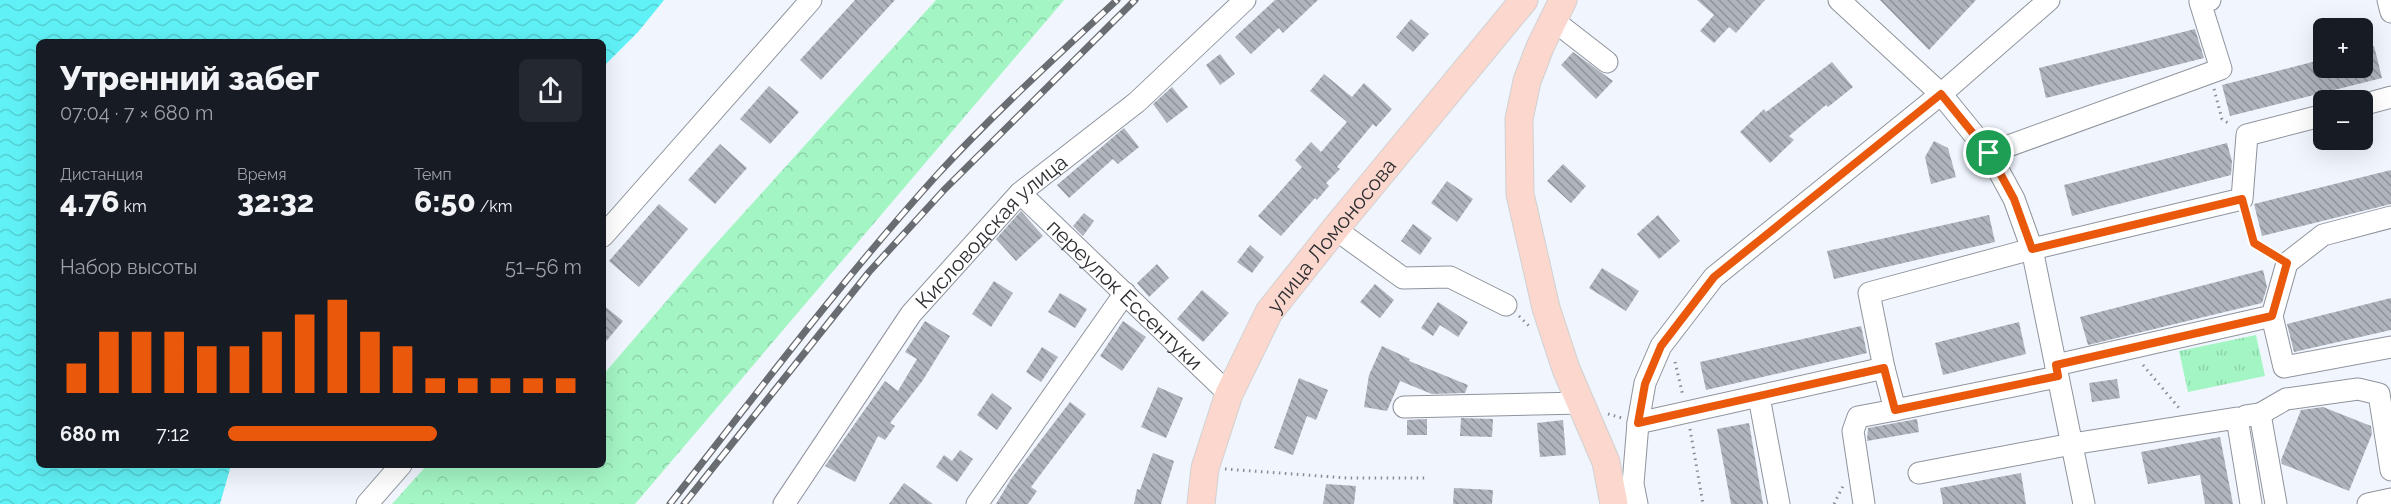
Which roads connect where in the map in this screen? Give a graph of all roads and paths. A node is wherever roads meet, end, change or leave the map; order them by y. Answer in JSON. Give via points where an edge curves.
{"nodes":[{"id":1,"x":811,"y":0,"type":"edge"},
{"id":2,"x":1245,"y":0,"type":"edge"},
{"id":3,"x":1524,"y":0,"type":"edge"},
{"id":4,"x":1839,"y":0,"type":"edge"},
{"id":5,"x":2049,"y":0,"type":"edge"},
{"id":6,"x":2210,"y":0,"type":"edge"},
{"id":7,"x":2388,"y":0,"type":"edge"},
{"id":8,"x":1558,"y":10,"type":"edge"},
{"id":9,"x":2391,"y":12,"type":"edge"},
{"id":10,"x":1607,"y":62,"type":"dead end"},
{"id":11,"x":2221,"y":69,"type":"junction"},
{"id":12,"x":1941,"y":94,"type":"junction"},
{"id":13,"x":2391,"y":98,"type":"edge"},
{"id":14,"x":2373,"y":102,"type":"edge"},
{"id":15,"x":2313,"y":118,"type":"edge"},
{"id":16,"x":2247,"y":135,"type":"junction"},
{"id":17,"x":1989,"y":153,"type":"junction"},
{"id":18,"x":1020,"y":193,"type":"junction"},
{"id":19,"x":2242,"y":199,"type":"junction"},
{"id":20,"x":2391,"y":217,"type":"edge"},
{"id":21,"x":1335,"y":229,"type":"junction"},
{"id":22,"x":606,"y":233,"type":"edge"},
{"id":23,"x":2032,"y":249,"type":"junction"},
{"id":24,"x":2287,"y":263,"type":"junction"},
{"id":25,"x":1125,"y":292,"type":"junction"},
{"id":26,"x":1506,"y":305,"type":"dead end"},
{"id":27,"x":2272,"y":316,"type":"junction"},
{"id":28,"x":2391,"y":346,"type":"edge"},
{"id":29,"x":2129,"y":349,"type":"junction"},
{"id":30,"x":1674,"y":356,"type":"dead end"},
{"id":31,"x":1884,"y":368,"type":"junction"},
{"id":32,"x":2057,"y":371,"type":"junction"},
{"id":33,"x":1229,"y":394,"type":"junction"},
{"id":34,"x":1759,"y":397,"type":"junction"},
{"id":35,"x":1582,"y":403,"type":"junction"},
{"id":36,"x":1404,"y":407,"type":"dead end"},
{"id":37,"x":1895,"y":410,"type":"junction"},
{"id":38,"x":1687,"y":411,"type":"junction"},
{"id":39,"x":2260,"y":414,"type":"junction"},
{"id":40,"x":2237,"y":418,"type":"junction"},
{"id":41,"x":1638,"y":423,"type":"junction"},
{"id":42,"x":2194,"y":425,"type":"junction"},
{"id":43,"x":2072,"y":444,"type":"junction"},
{"id":44,"x":398,"y":468,"type":"edge"},
{"id":45,"x":1205,"y":468,"type":"junction"},
{"id":46,"x":2391,"y":470,"type":"edge"},
{"id":47,"x":1919,"y":473,"type":"dead end"},
{"id":48,"x":1425,"y":478,"type":"dead end"},
{"id":49,"x":2391,"y":500,"type":"edge"},
{"id":50,"x":367,"y":504,"type":"edge"},
{"id":51,"x":784,"y":504,"type":"edge"},
{"id":52,"x":977,"y":504,"type":"edge"},
{"id":53,"x":1201,"y":504,"type":"edge"},
{"id":54,"x":1614,"y":504,"type":"edge"},
{"id":55,"x":1637,"y":504,"type":"edge"},
{"id":56,"x":1703,"y":504,"type":"edge"},
{"id":57,"x":1779,"y":504,"type":"edge"},
{"id":58,"x":1864,"y":504,"type":"edge"},
{"id":59,"x":2084,"y":504,"type":"edge"},
{"id":60,"x":2251,"y":504,"type":"edge"},
{"id":61,"x":2276,"y":504,"type":"edge"},
{"id":62,"x":2368,"y":504,"type":"edge"}],
"edges":[{"from":1,"to":22,"type":"street"},
{"from":2,"to":18,"type":"street","name":"Кисловодская улица","via":[[1137,102]]},
{"from":3,"to":21,"type":"main road","name":"улица Ломоносова"},
{"from":4,"to":12,"type":"street"},
{"from":5,"to":12,"type":"street"},
{"from":6,"to":11,"type":"street","via":[[2200,2]]},
{"from":7,"to":9,"type":"street"},
{"from":8,"to":10,"type":"street"},
{"from":8,"to":35,"type":"main road","via":[[1527,81],[1518,119],[1520,194],[1546,308]]},
{"from":11,"to":16,"type":"path","via":[[2213,84],[2222,119]]},
{"from":11,"to":17,"type":"street"},
{"from":12,"to":17,"type":"street"},
{"from":12,"to":41,"type":"street","via":[[1714,277],[1661,346],[1645,384]]},
{"from":13,"to":14,"type":"street"},
{"from":15,"to":16,"type":"street"},
{"from":16,"to":19,"type":"street"},
{"from":17,"to":23,"type":"street","via":[[2014,199]]},
{"from":18,"to":25,"type":"street","name":"переулок Ессентуки"},
{"from":18,"to":51,"type":"street","name":"Кисловодская улица","via":[[911,314]]},
{"from":19,"to":23,"type":"street"},
{"from":19,"to":24,"type":"path","via":[[2254,243]]},
{"from":20,"to":24,"type":"street","via":[[2323,235]]},
{"from":21,"to":26,"type":"street","via":[[1402,278],[1450,277]]},
{"from":21,"to":33,"type":"main road","name":"улица Ломоносова","via":[[1269,312]]},
{"from":23,"to":31,"type":"street","via":[[1869,293]]},
{"from":23,"to":32,"type":"street"},
{"from":24,"to":27,"type":"street"},
{"from":25,"to":33,"type":"street","name":"переулок Ессентуки"},
{"from":25,"to":52,"type":"street"},
{"from":27,"to":28,"type":"street","via":[[2284,367]]},
{"from":27,"to":29,"type":"street"},
{"from":29,"to":32,"type":"street"},
{"from":29,"to":42,"type":"path"},
{"from":30,"to":38,"type":"path"},
{"from":31,"to":34,"type":"street"},
{"from":31,"to":37,"type":"street"},
{"from":32,"to":37,"type":"street"},
{"from":32,"to":43,"type":"street"},
{"from":33,"to":45,"type":"main road","name":"улица Ломоносова"},
{"from":34,"to":38,"type":"street"},
{"from":34,"to":57,"type":"street"},
{"from":35,"to":36,"type":"street"},
{"from":35,"to":54,"type":"main road","via":[[1606,462]]},
{"from":37,"to":58,"type":"street","via":[[1858,417],[1853,431]]},
{"from":38,"to":41,"type":"street"},
{"from":38,"to":56,"type":"path"},
{"from":39,"to":40,"type":"street"},
{"from":39,"to":46,"type":"street","via":[[2286,399],[2358,389],[2379,394]]},
{"from":39,"to":61,"type":"street"},
{"from":40,"to":42,"type":"street"},
{"from":40,"to":60,"type":"street"},
{"from":41,"to":55,"type":"street","via":[[1634,483]]},
{"from":42,"to":43,"type":"street"},
{"from":43,"to":47,"type":"street"},
{"from":43,"to":59,"type":"street"},
{"from":44,"to":50,"type":"street"},
{"from":45,"to":48,"type":"path","via":[[1347,478]]},
{"from":45,"to":53,"type":"main road","name":"улица Ломоносова"},
{"from":49,"to":62,"type":"street"}]}
